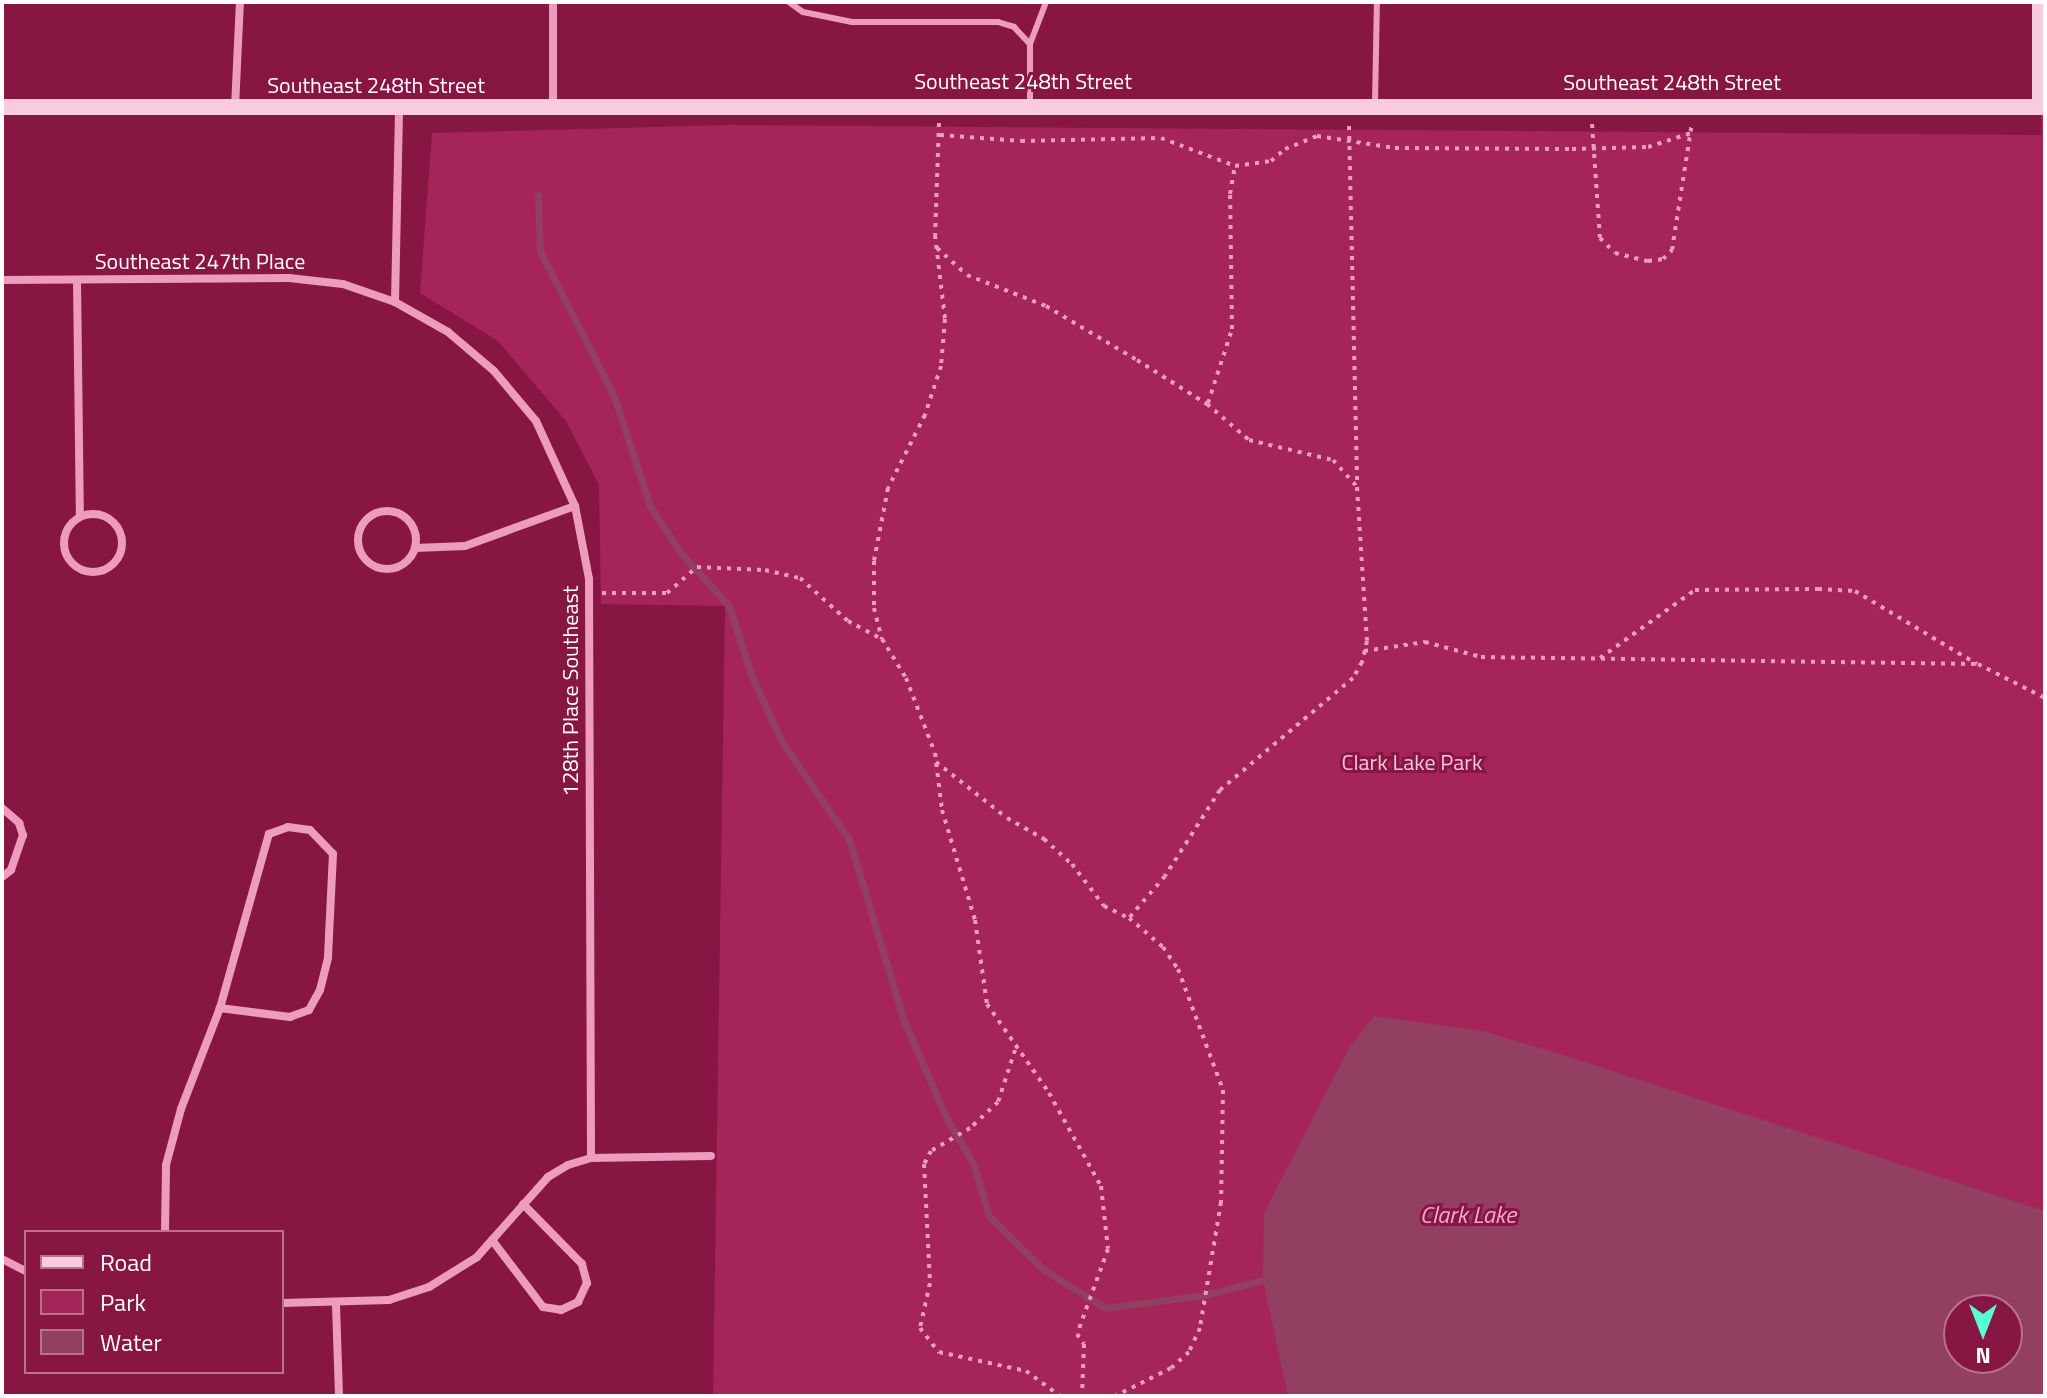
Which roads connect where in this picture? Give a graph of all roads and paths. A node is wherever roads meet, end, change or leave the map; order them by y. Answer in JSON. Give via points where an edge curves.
{"nodes":[{"id":1,"x":240,"y":2,"type":"edge"},
{"id":2,"x":553,"y":2,"type":"edge"},
{"id":3,"x":789,"y":2,"type":"edge"},
{"id":4,"x":1046,"y":2,"type":"edge"},
{"id":5,"x":1377,"y":2,"type":"edge"},
{"id":6,"x":2040,"y":2,"type":"edge"},
{"id":7,"x":1030,"y":44,"type":"junction"},
{"id":8,"x":1348,"y":103,"type":"junction"},
{"id":9,"x":1375,"y":103,"type":"junction"},
{"id":10,"x":1030,"y":104,"type":"junction"},
{"id":11,"x":938,"y":105,"type":"junction"},
{"id":12,"x":1592,"y":105,"type":"junction"},
{"id":13,"x":1693,"y":105,"type":"junction"},
{"id":14,"x":2,"y":107,"type":"edge"},
{"id":15,"x":235,"y":107,"type":"junction"},
{"id":16,"x":2043,"y":107,"type":"edge"},
{"id":17,"x":399,"y":109,"type":"junction"},
{"id":18,"x":553,"y":109,"type":"junction"},
{"id":19,"x":1691,"y":133,"type":"junction"},
{"id":20,"x":939,"y":135,"type":"junction"},
{"id":21,"x":1349,"y":139,"type":"junction"},
{"id":22,"x":1593,"y":149,"type":"junction"},
{"id":23,"x":1235,"y":166,"type":"junction"},
{"id":24,"x":935,"y":246,"type":"junction"},
{"id":25,"x":2,"y":280,"type":"edge"},
{"id":26,"x":77,"y":280,"type":"junction"},
{"id":27,"x":395,"y":302,"type":"junction"},
{"id":28,"x":1207,"y":404,"type":"junction"},
{"id":29,"x":1357,"y":487,"type":"junction"},
{"id":30,"x":575,"y":506,"type":"junction"},
{"id":31,"x":80,"y":516,"type":"junction"},
{"id":32,"x":415,"y":548,"type":"junction"},
{"id":33,"x":589,"y":592,"type":"junction"},
{"id":34,"x":882,"y":639,"type":"junction"},
{"id":35,"x":1364,"y":651,"type":"junction"},
{"id":36,"x":1598,"y":660,"type":"junction"},
{"id":37,"x":1978,"y":664,"type":"junction"},
{"id":38,"x":2045,"y":698,"type":"edge"},
{"id":39,"x":936,"y":762,"type":"junction"},
{"id":40,"x":2,"y":808,"type":"edge"},
{"id":41,"x":2,"y":877,"type":"edge"},
{"id":42,"x":1129,"y":918,"type":"junction"},
{"id":43,"x":220,"y":1008,"type":"junction"},
{"id":44,"x":1015,"y":1050,"type":"junction"},
{"id":45,"x":711,"y":1156,"type":"dead end"},
{"id":46,"x":591,"y":1158,"type":"junction"},
{"id":47,"x":523,"y":1204,"type":"junction"},
{"id":48,"x":165,"y":1230,"type":"edge"},
{"id":49,"x":492,"y":1240,"type":"junction"},
{"id":50,"x":2,"y":1259,"type":"edge"},
{"id":51,"x":24,"y":1270,"type":"edge"},
{"id":52,"x":284,"y":1303,"type":"edge"},
{"id":53,"x":336,"y":1305,"type":"junction"},
{"id":54,"x":339,"y":1396,"type":"edge"},
{"id":55,"x":1060,"y":1396,"type":"edge"},
{"id":56,"x":1082,"y":1396,"type":"edge"},
{"id":57,"x":1115,"y":1396,"type":"edge"}],
"edges":[{"from":1,"to":15,"type":"street"},
{"from":2,"to":18,"type":"street"},
{"from":3,"to":7,"type":"lane","via":[[803,12],[852,22],[998,22],[1014,27]]},
{"from":4,"to":7,"type":"lane"},
{"from":5,"to":9,"type":"lane"},
{"from":6,"to":16,"type":"street"},
{"from":7,"to":10,"type":"lane"},
{"from":8,"to":9,"type":"street","name":"Southeast 248th Street"},
{"from":8,"to":10,"type":"street","name":"Southeast 248th Street"},
{"from":8,"to":21,"type":"path"},
{"from":9,"to":12,"type":"street","name":"Southeast 248th Street"},
{"from":10,"to":11,"type":"street","name":"Southeast 248th Street"},
{"from":11,"to":18,"type":"street","name":"Southeast 248th Street"},
{"from":11,"to":20,"type":"path"},
{"from":12,"to":13,"type":"street","name":"Southeast 248th Street"},
{"from":12,"to":22,"type":"path"},
{"from":13,"to":16,"type":"street","name":"Southeast 248th Street"},
{"from":13,"to":19,"type":"path"},
{"from":14,"to":15,"type":"street","name":"Southeast 248th Street"},
{"from":15,"to":17,"type":"street","name":"Southeast 248th Street"},
{"from":17,"to":18,"type":"street","name":"Southeast 248th Street"},
{"from":17,"to":27,"type":"street"},
{"from":19,"to":22,"type":"path","via":[[1648,147]]},
{"from":19,"to":22,"type":"path","via":[[1672,250],[1663,259],[1627,258],[1600,238]]},
{"from":20,"to":23,"type":"path","via":[[1021,141],[1148,136]]},
{"from":20,"to":24,"type":"path"},
{"from":21,"to":22,"type":"path","via":[[1395,148]]},
{"from":21,"to":23,"type":"path","via":[[1305,138],[1271,161]]},
{"from":21,"to":29,"type":"path"},
{"from":23,"to":28,"type":"path","via":[[1230,194],[1232,329]]},
{"from":24,"to":28,"type":"path","via":[[967,275],[1046,306]]},
{"from":24,"to":34,"type":"path","via":[[945,319],[941,366],[925,415],[888,488],[872,588]]},
{"from":25,"to":26,"type":"street","name":"Southeast 247th Place"},
{"from":26,"to":27,"type":"street","name":"Southeast 247th Place","via":[[289,278],[343,284]]},
{"from":26,"to":31,"type":"street"},
{"from":27,"to":30,"type":"street","name":"128th Place Southeast","via":[[448,332],[494,371],[536,421]]},
{"from":28,"to":29,"type":"path","via":[[1263,447],[1333,460]]},
{"from":29,"to":35,"type":"path"},
{"from":30,"to":32,"type":"street","via":[[465,546]]},
{"from":30,"to":33,"type":"street","name":"128th Place Southeast"},
{"from":31,"to":31,"type":"street","via":[[66,531],[64,551],[76,567],[105,570],[119,558],[120,531],[99,514]]},
{"from":32,"to":32,"type":"street","via":[[414,529],[390,511],[371,516],[359,533],[364,558],[379,568],[397,568]]},
{"from":33,"to":34,"type":"path","via":[[667,593],[684,584],[697,567],[753,568],[800,578],[848,621]]},
{"from":33,"to":46,"type":"street","name":"128th Place Southeast"},
{"from":34,"to":39,"type":"path","via":[[906,678]]},
{"from":35,"to":36,"type":"path","via":[[1425,642],[1481,657]]},
{"from":35,"to":42,"type":"path","via":[[1353,678],[1220,790],[1165,876]]},
{"from":36,"to":37,"type":"path"},
{"from":36,"to":37,"type":"path","via":[[1695,590],[1818,589],[1855,591]]},
{"from":37,"to":38,"type":"path"},
{"from":39,"to":42,"type":"path","via":[[1007,818],[1044,839],[1072,864],[1104,906]]},
{"from":39,"to":44,"type":"path","via":[[942,810],[975,920],[987,1004]]},
{"from":40,"to":41,"type":"street","via":[[19,823],[23,835],[11,870]]},
{"from":42,"to":57,"type":"path","via":[[1163,947],[1178,969],[1223,1090],[1226,1114],[1221,1202],[1200,1328],[1189,1352],[1171,1368]]},
{"from":43,"to":43,"type":"street","via":[[290,1017],[309,1010],[320,990],[328,958],[333,854],[310,830],[288,827],[269,834]]},
{"from":43,"to":48,"type":"street","via":[[166,1165]]},
{"from":44,"to":55,"type":"path","via":[[998,1102],[970,1128],[937,1146],[924,1164],[930,1283],[920,1312],[924,1337],[950,1356],[1026,1371]]},
{"from":44,"to":56,"type":"path","via":[[1065,1119],[1101,1186],[1107,1213],[1106,1264],[1082,1310],[1077,1334],[1084,1344]]},
{"from":45,"to":46,"type":"street"},
{"from":46,"to":47,"type":"street","via":[[548,1177]]},
{"from":47,"to":49,"type":"street"},
{"from":47,"to":49,"type":"street","via":[[582,1264],[587,1283],[578,1302],[561,1310],[543,1307]]},
{"from":49,"to":53,"type":"street","via":[[453,1275],[429,1287],[389,1300]]},
{"from":50,"to":51,"type":"street"},
{"from":52,"to":53,"type":"street"},
{"from":53,"to":54,"type":"street"}]}
